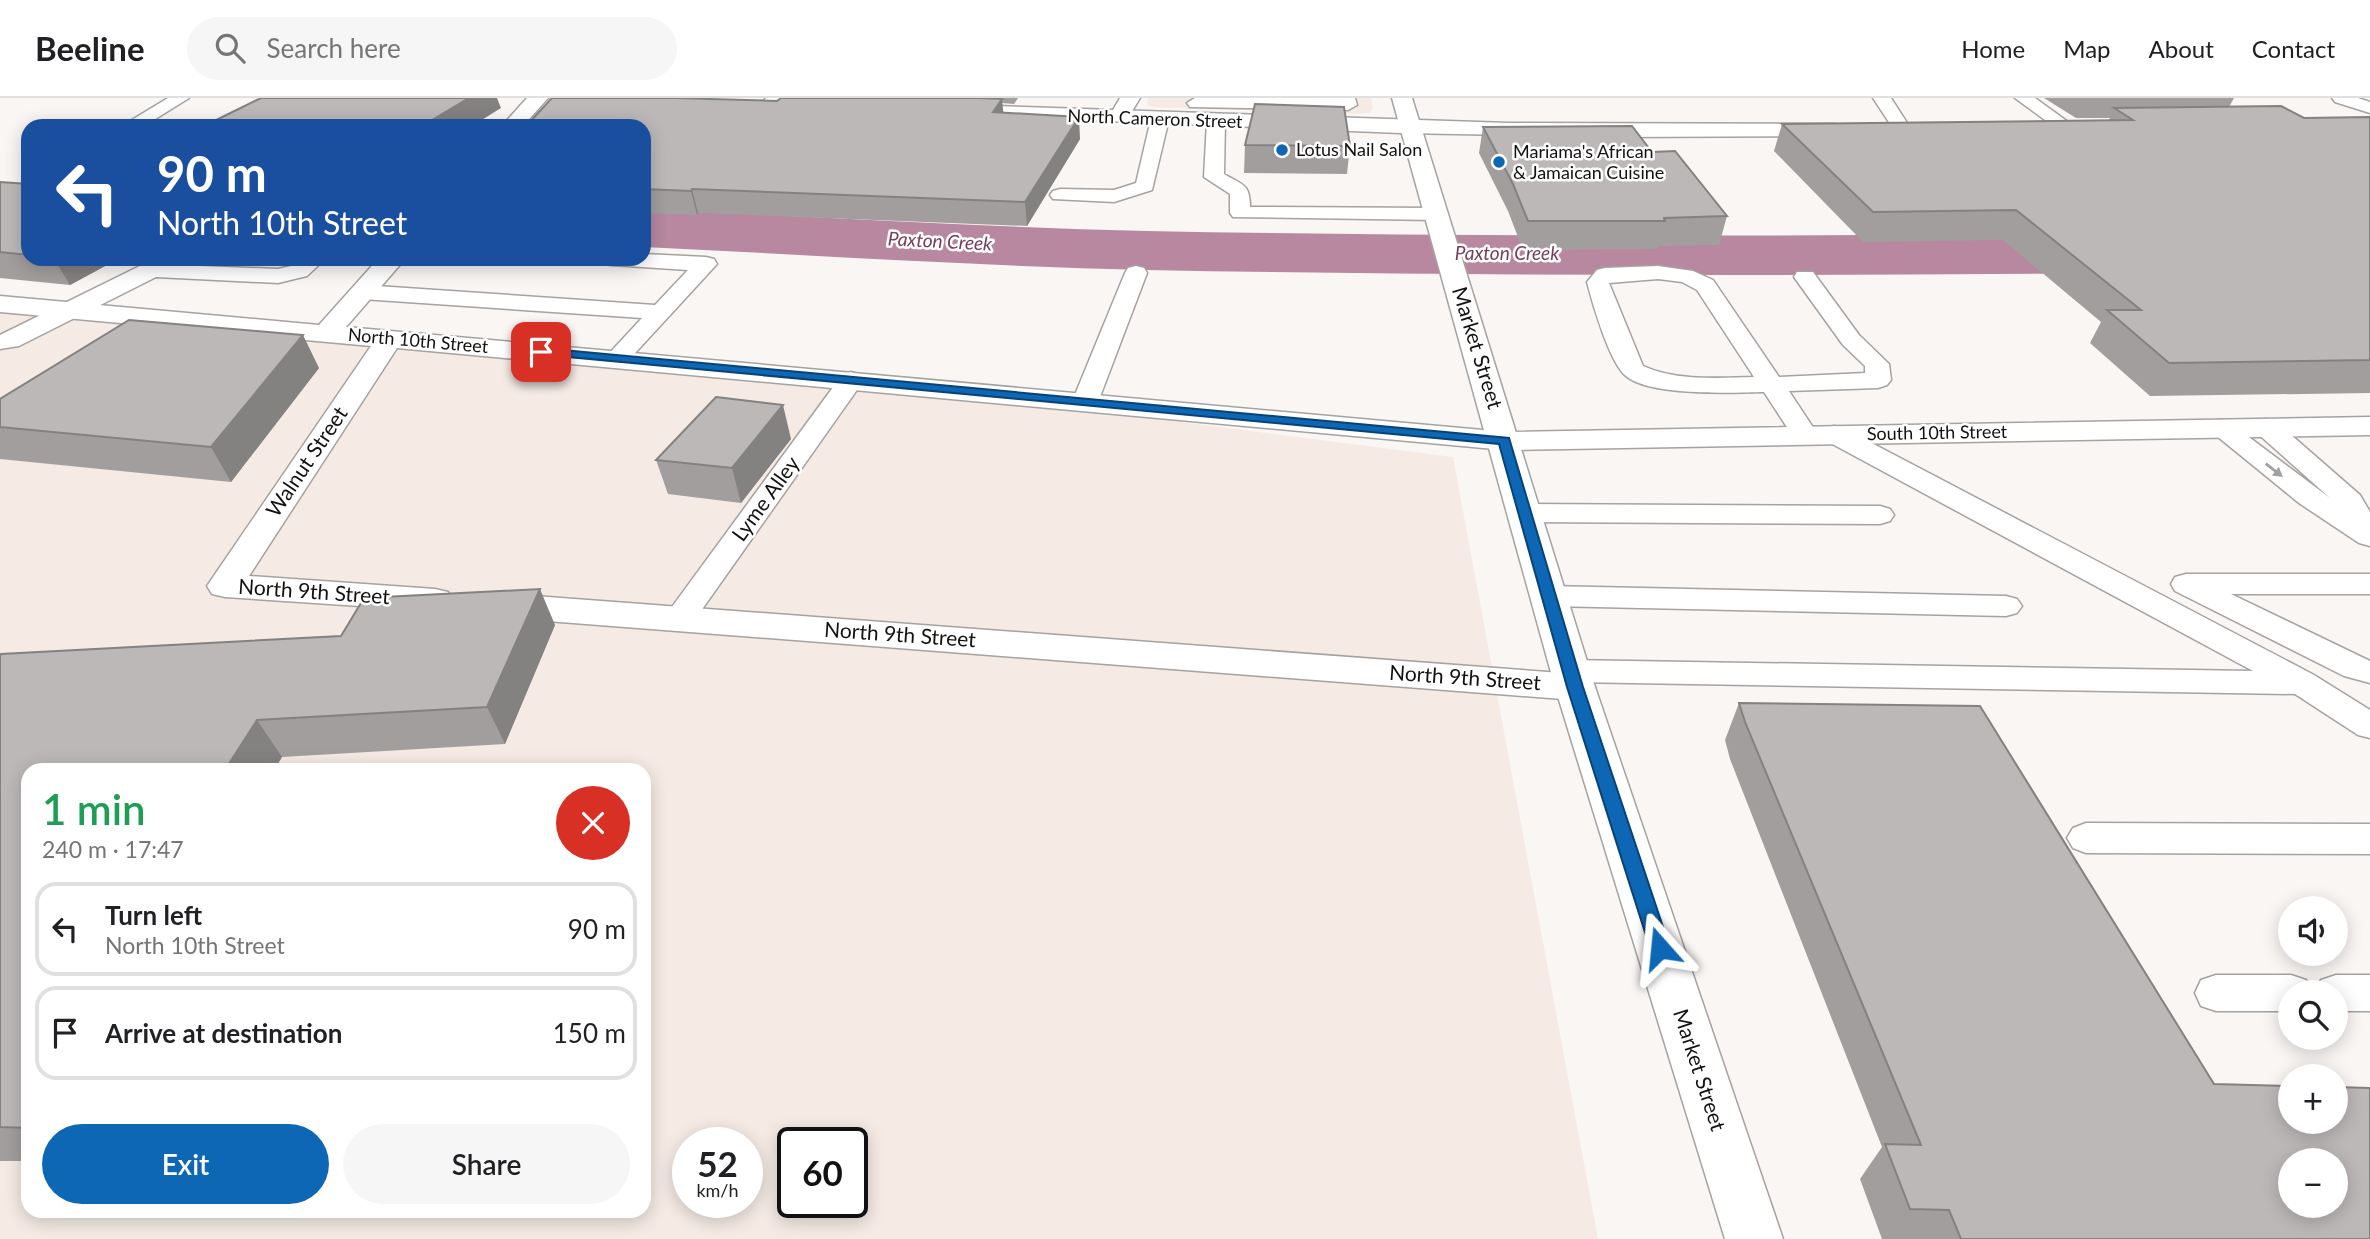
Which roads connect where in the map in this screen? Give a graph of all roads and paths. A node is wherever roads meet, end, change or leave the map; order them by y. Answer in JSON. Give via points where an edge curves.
{"nodes":[{"id":1,"x":180,"y":98,"type":"edge"},
{"id":2,"x":538,"y":98,"type":"edge"},
{"id":3,"x":1130,"y":98,"type":"edge"},
{"id":4,"x":1346,"y":98,"type":"edge"},
{"id":5,"x":1402,"y":98,"type":"edge"},
{"id":6,"x":1882,"y":98,"type":"edge"},
{"id":7,"x":2024,"y":98,"type":"edge"},
{"id":8,"x":2341,"y":98,"type":"edge"},
{"id":9,"x":774,"y":101,"type":"edge"},
{"id":10,"x":745,"y":102,"type":"edge"},
{"id":11,"x":1259,"y":102,"type":"edge"},
{"id":12,"x":799,"y":104,"type":"edge"},
{"id":13,"x":1196,"y":107,"type":"edge"},
{"id":14,"x":2370,"y":108,"type":"edge"},
{"id":15,"x":1306,"y":110,"type":"junction"},
{"id":16,"x":953,"y":111,"type":"edge"},
{"id":17,"x":1119,"y":117,"type":"junction"},
{"id":18,"x":143,"y":119,"type":"edge"},
{"id":19,"x":518,"y":119,"type":"edge"},
{"id":20,"x":1160,"y":119,"type":"junction"},
{"id":21,"x":1216,"y":121,"type":"junction"},
{"id":22,"x":2073,"y":127,"type":"joint"},
{"id":23,"x":1411,"y":128,"type":"junction"},
{"id":24,"x":2025,"y":128,"type":"edge"},
{"id":25,"x":1902,"y":129,"type":"junction"},
{"id":26,"x":1929,"y":129,"type":"edge"},
{"id":27,"x":1348,"y":191,"type":"edge"},
{"id":28,"x":1059,"y":195,"type":"dead end"},
{"id":29,"x":1355,"y":214,"type":"junction"},
{"id":30,"x":1436,"y":214,"type":"junction"},
{"id":31,"x":651,"y":261,"type":"edge"},
{"id":32,"x":156,"y":266,"type":"edge"},
{"id":33,"x":180,"y":266,"type":"edge"},
{"id":34,"x":305,"y":266,"type":"edge"},
{"id":35,"x":386,"y":266,"type":"edge"},
{"id":36,"x":1136,"y":273,"type":"dead end"},
{"id":37,"x":1805,"y":277,"type":"dead end"},
{"id":38,"x":362,"y":292,"type":"junction"},
{"id":39,"x":0,"y":304,"type":"edge"},
{"id":40,"x":77,"y":309,"type":"junction"},
{"id":41,"x":661,"y":312,"type":"junction"},
{"id":42,"x":327,"y":332,"type":"junction"},
{"id":43,"x":390,"y":338,"type":"junction"},
{"id":44,"x":0,"y":342,"type":"edge"},
{"id":45,"x":616,"y":359,"type":"junction"},
{"id":46,"x":851,"y":380,"type":"junction"},
{"id":47,"x":1770,"y":382,"type":"junction"},
{"id":48,"x":1085,"y":402,"type":"junction"},
{"id":49,"x":2370,"y":426,"type":"edge"},
{"id":50,"x":2266,"y":427,"type":"junction"},
{"id":51,"x":2220,"y":428,"type":"junction"},
{"id":52,"x":1819,"y":435,"type":"junction"},
{"id":53,"x":1505,"y":440,"type":"junction"},
{"id":54,"x":1525,"y":513,"type":"junction"},
{"id":55,"x":1880,"y":515,"type":"dead end"},
{"id":56,"x":2370,"y":537,"type":"edge"},
{"id":57,"x":2370,"y":584,"type":"edge"},
{"id":58,"x":225,"y":586,"type":"joint"},
{"id":59,"x":1549,"y":596,"type":"junction"},
{"id":60,"x":2006,"y":606,"type":"dead end"},
{"id":61,"x":680,"y":618,"type":"junction"},
{"id":62,"x":2370,"y":672,"type":"edge"},
{"id":63,"x":1573,"y":679,"type":"junction"},
{"id":64,"x":2302,"y":683,"type":"junction"},
{"id":65,"x":2370,"y":726,"type":"edge"},
{"id":66,"x":2086,"y":838,"type":"dead end"},
{"id":67,"x":2370,"y":839,"type":"edge"},
{"id":68,"x":2216,"y":993,"type":"dead end"},
{"id":69,"x":2278,"y":993,"type":"edge"},
{"id":70,"x":2348,"y":993,"type":"edge"},
{"id":71,"x":2370,"y":993,"type":"edge"},
{"id":72,"x":1754,"y":1239,"type":"edge"}],
"edges":[{"from":1,"to":18,"type":"lane"},
{"from":2,"to":19,"type":"main road"},
{"from":3,"to":17,"type":"main road"},
{"from":4,"to":15,"type":"lane","via":[[1348,105]]},
{"from":5,"to":23,"type":"main road","name":"Market Street"},
{"from":6,"to":25,"type":"lane"},
{"from":7,"to":22,"type":"lane"},
{"from":8,"to":14,"type":"lane"},
{"from":9,"to":10,"type":"main road"},
{"from":9,"to":12,"type":"main road"},
{"from":11,"to":13,"type":"lane"},
{"from":11,"to":15,"type":"lane"},
{"from":13,"to":20,"type":"main road","name":"North Cameron Street"},
{"from":13,"to":21,"type":"main road","name":"North Cameron Street"},
{"from":15,"to":21,"type":"main road","name":"North Cameron Street"},
{"from":15,"to":23,"type":"main road","name":"North Cameron Street"},
{"from":16,"to":17,"type":"main road","name":"North Cameron Street"},
{"from":17,"to":20,"type":"main road","name":"North Cameron Street"},
{"from":20,"to":28,"type":"lane","via":[[1145,186],[1113,197]]},
{"from":21,"to":29,"type":"lane","via":[[1214,177],[1247,191],[1241,213]]},
{"from":22,"to":24,"type":"main road"},
{"from":23,"to":25,"type":"main road","name":"North Cameron Street","via":[[1644,133]]},
{"from":23,"to":30,"type":"main road","name":"Market Street"},
{"from":25,"to":26,"type":"main road","name":"North Cameron Street"},
{"from":27,"to":29,"type":"lane"},
{"from":29,"to":30,"type":"lane"},
{"from":30,"to":53,"type":"main road","name":"Market Street"},
{"from":31,"to":41,"type":"lane","via":[[706,264]]},
{"from":32,"to":40,"type":"lane"},
{"from":33,"to":34,"type":"lane","via":[[278,276]]},
{"from":35,"to":38,"type":"main road"},
{"from":36,"to":48,"type":"lane"},
{"from":37,"to":47,"type":"lane","via":[[1851,340],[1877,364],[1878,380]]},
{"from":38,"to":41,"type":"lane"},
{"from":38,"to":42,"type":"main road"},
{"from":39,"to":40,"type":"main road","name":"North 10th Street"},
{"from":40,"to":42,"type":"main road","name":"North 10th Street"},
{"from":40,"to":44,"type":"lane"},
{"from":41,"to":45,"type":"lane"},
{"from":42,"to":43,"type":"main road","name":"North 10th Street"},
{"from":43,"to":45,"type":"main road","name":"North 10th Street"},
{"from":43,"to":58,"type":"main road","name":"Walnut Street"},
{"from":45,"to":46,"type":"main road","name":"North 10th Street"},
{"from":46,"to":48,"type":"main road","name":"North 10th Street"},
{"from":46,"to":61,"type":"lane","name":"Lyme Alley"},
{"from":47,"to":47,"type":"lane","via":[[1699,278],[1669,274],[1600,278],[1604,304],[1634,371],[1649,379],[1685,385]]},
{"from":47,"to":52,"type":"lane"},
{"from":48,"to":53,"type":"main road","name":"North 10th Street"},
{"from":49,"to":50,"type":"main road","name":"South 10th Street"},
{"from":50,"to":51,"type":"main road","name":"South 10th Street"},
{"from":50,"to":56,"type":"lane","via":[[2350,501]]},
{"from":51,"to":52,"type":"main road","name":"South 10th Street"},
{"from":51,"to":56,"type":"lane","one_way":true,"via":[[2309,497]]},
{"from":52,"to":53,"type":"main road","name":"South 10th Street"},
{"from":52,"to":64,"type":"lane"},
{"from":53,"to":54,"type":"main road","name":"Market Street"},
{"from":54,"to":55,"type":"lane"},
{"from":54,"to":59,"type":"main road","name":"Market Street"},
{"from":57,"to":62,"type":"lane","via":[[2186,584]]},
{"from":58,"to":61,"type":"main road","name":"North 9th Street"},
{"from":59,"to":60,"type":"lane"},
{"from":59,"to":63,"type":"main road","name":"Market Street"},
{"from":61,"to":63,"type":"main road","name":"North 9th Street"},
{"from":63,"to":64,"type":"lane"},
{"from":63,"to":72,"type":"main road","name":"Market Street"},
{"from":64,"to":65,"type":"lane"},
{"from":66,"to":67,"type":"lane"},
{"from":68,"to":69,"type":"lane"},
{"from":70,"to":71,"type":"lane"}]}
